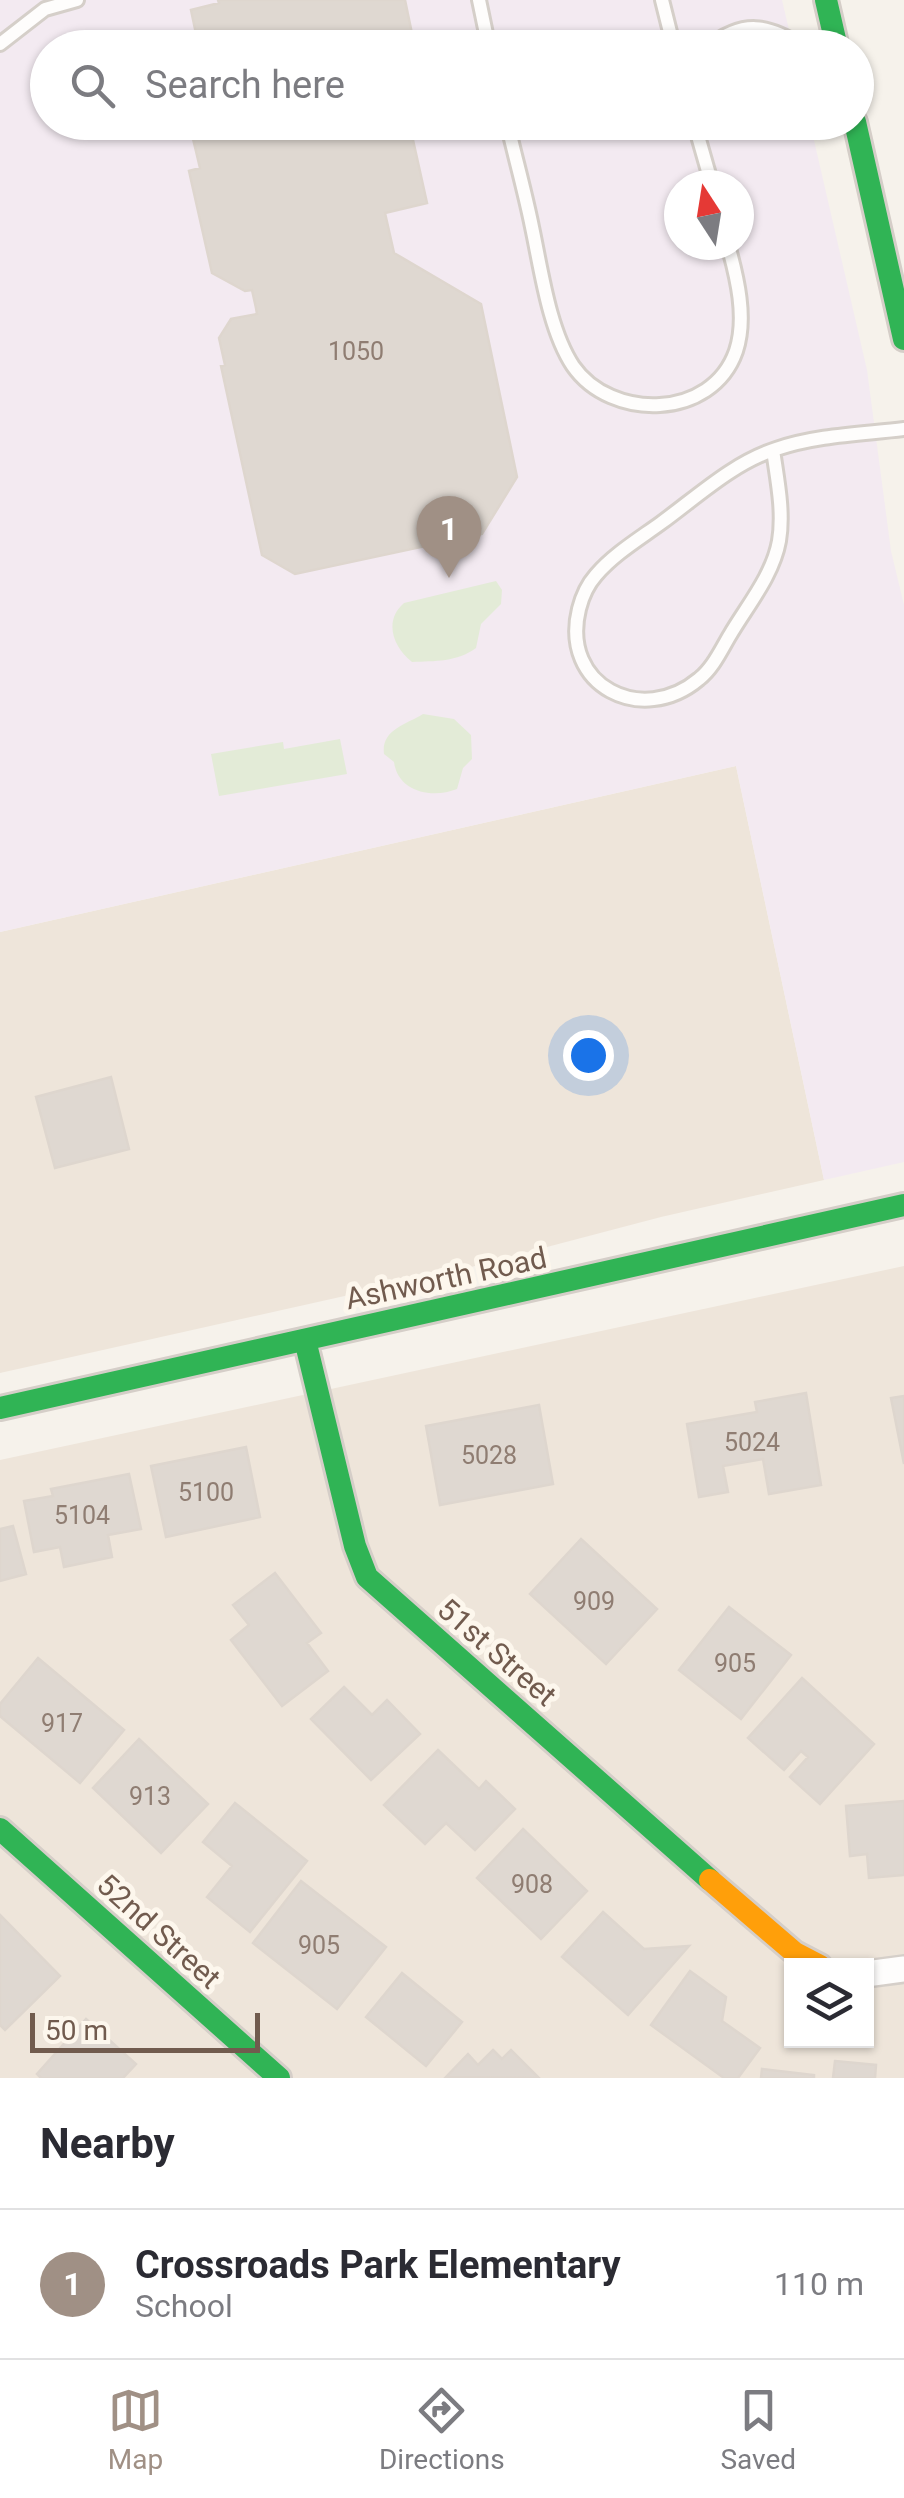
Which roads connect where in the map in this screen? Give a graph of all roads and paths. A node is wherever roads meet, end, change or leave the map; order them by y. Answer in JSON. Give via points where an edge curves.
{"nodes":[{"id":1,"x":77,"y":0,"type":"edge"},
{"id":2,"x":479,"y":0,"type":"edge"},
{"id":3,"x":662,"y":0,"type":"edge"},
{"id":4,"x":826,"y":0,"type":"edge"},
{"id":5,"x":485,"y":30,"type":"edge"},
{"id":6,"x":670,"y":30,"type":"edge"},
{"id":7,"x":735,"y":30,"type":"edge"},
{"id":8,"x":771,"y":30,"type":"edge"},
{"id":9,"x":833,"y":30,"type":"edge"},
{"id":10,"x":0,"y":44,"type":"edge"},
{"id":11,"x":511,"y":140,"type":"edge"},
{"id":12,"x":699,"y":140,"type":"edge"},
{"id":13,"x":858,"y":140,"type":"edge"},
{"id":14,"x":708,"y":170,"type":"edge"},
{"id":15,"x":731,"y":260,"type":"edge"},
{"id":16,"x":904,"y":339,"type":"edge"},
{"id":17,"x":904,"y":428,"type":"edge"},
{"id":18,"x":773,"y":450,"type":"junction"},
{"id":19,"x":904,"y":1205,"type":"edge"},
{"id":20,"x":305,"y":1340,"type":"junction"},
{"id":21,"x":0,"y":1408,"type":"edge"},
{"id":22,"x":0,"y":1829,"type":"edge"},
{"id":23,"x":805,"y":1958,"type":"edge"},
{"id":24,"x":904,"y":1969,"type":"edge"},
{"id":25,"x":874,"y":1973,"type":"edge"},
{"id":26,"x":279,"y":2078,"type":"edge"}],
"edges":[{"from":1,"to":10,"type":"lane","via":[[45,9]]},
{"from":2,"to":5,"type":"lane"},
{"from":3,"to":6,"type":"lane"},
{"from":4,"to":9,"type":"street"},
{"from":7,"to":8,"type":"lane"},
{"from":11,"to":15,"type":"lane","via":[[563,346],[601,394],[658,406],[696,394],[726,368],[740,328]]},
{"from":12,"to":14,"type":"lane"},
{"from":13,"to":16,"type":"street"},
{"from":17,"to":18,"type":"lane"},
{"from":18,"to":18,"type":"lane","via":[[746,461],[596,576],[577,624],[584,667],[598,684],[632,699],[666,696],[701,678],[717,658],[779,540]]},
{"from":19,"to":20,"type":"street","name":"Ashworth Road"},
{"from":20,"to":21,"type":"street","name":"Ashworth Road"},
{"from":20,"to":23,"type":"street","name":"51st Street","via":[[366,1576]]},
{"from":22,"to":26,"type":"street","name":"52nd Street"},
{"from":24,"to":25,"type":"street"}]}
